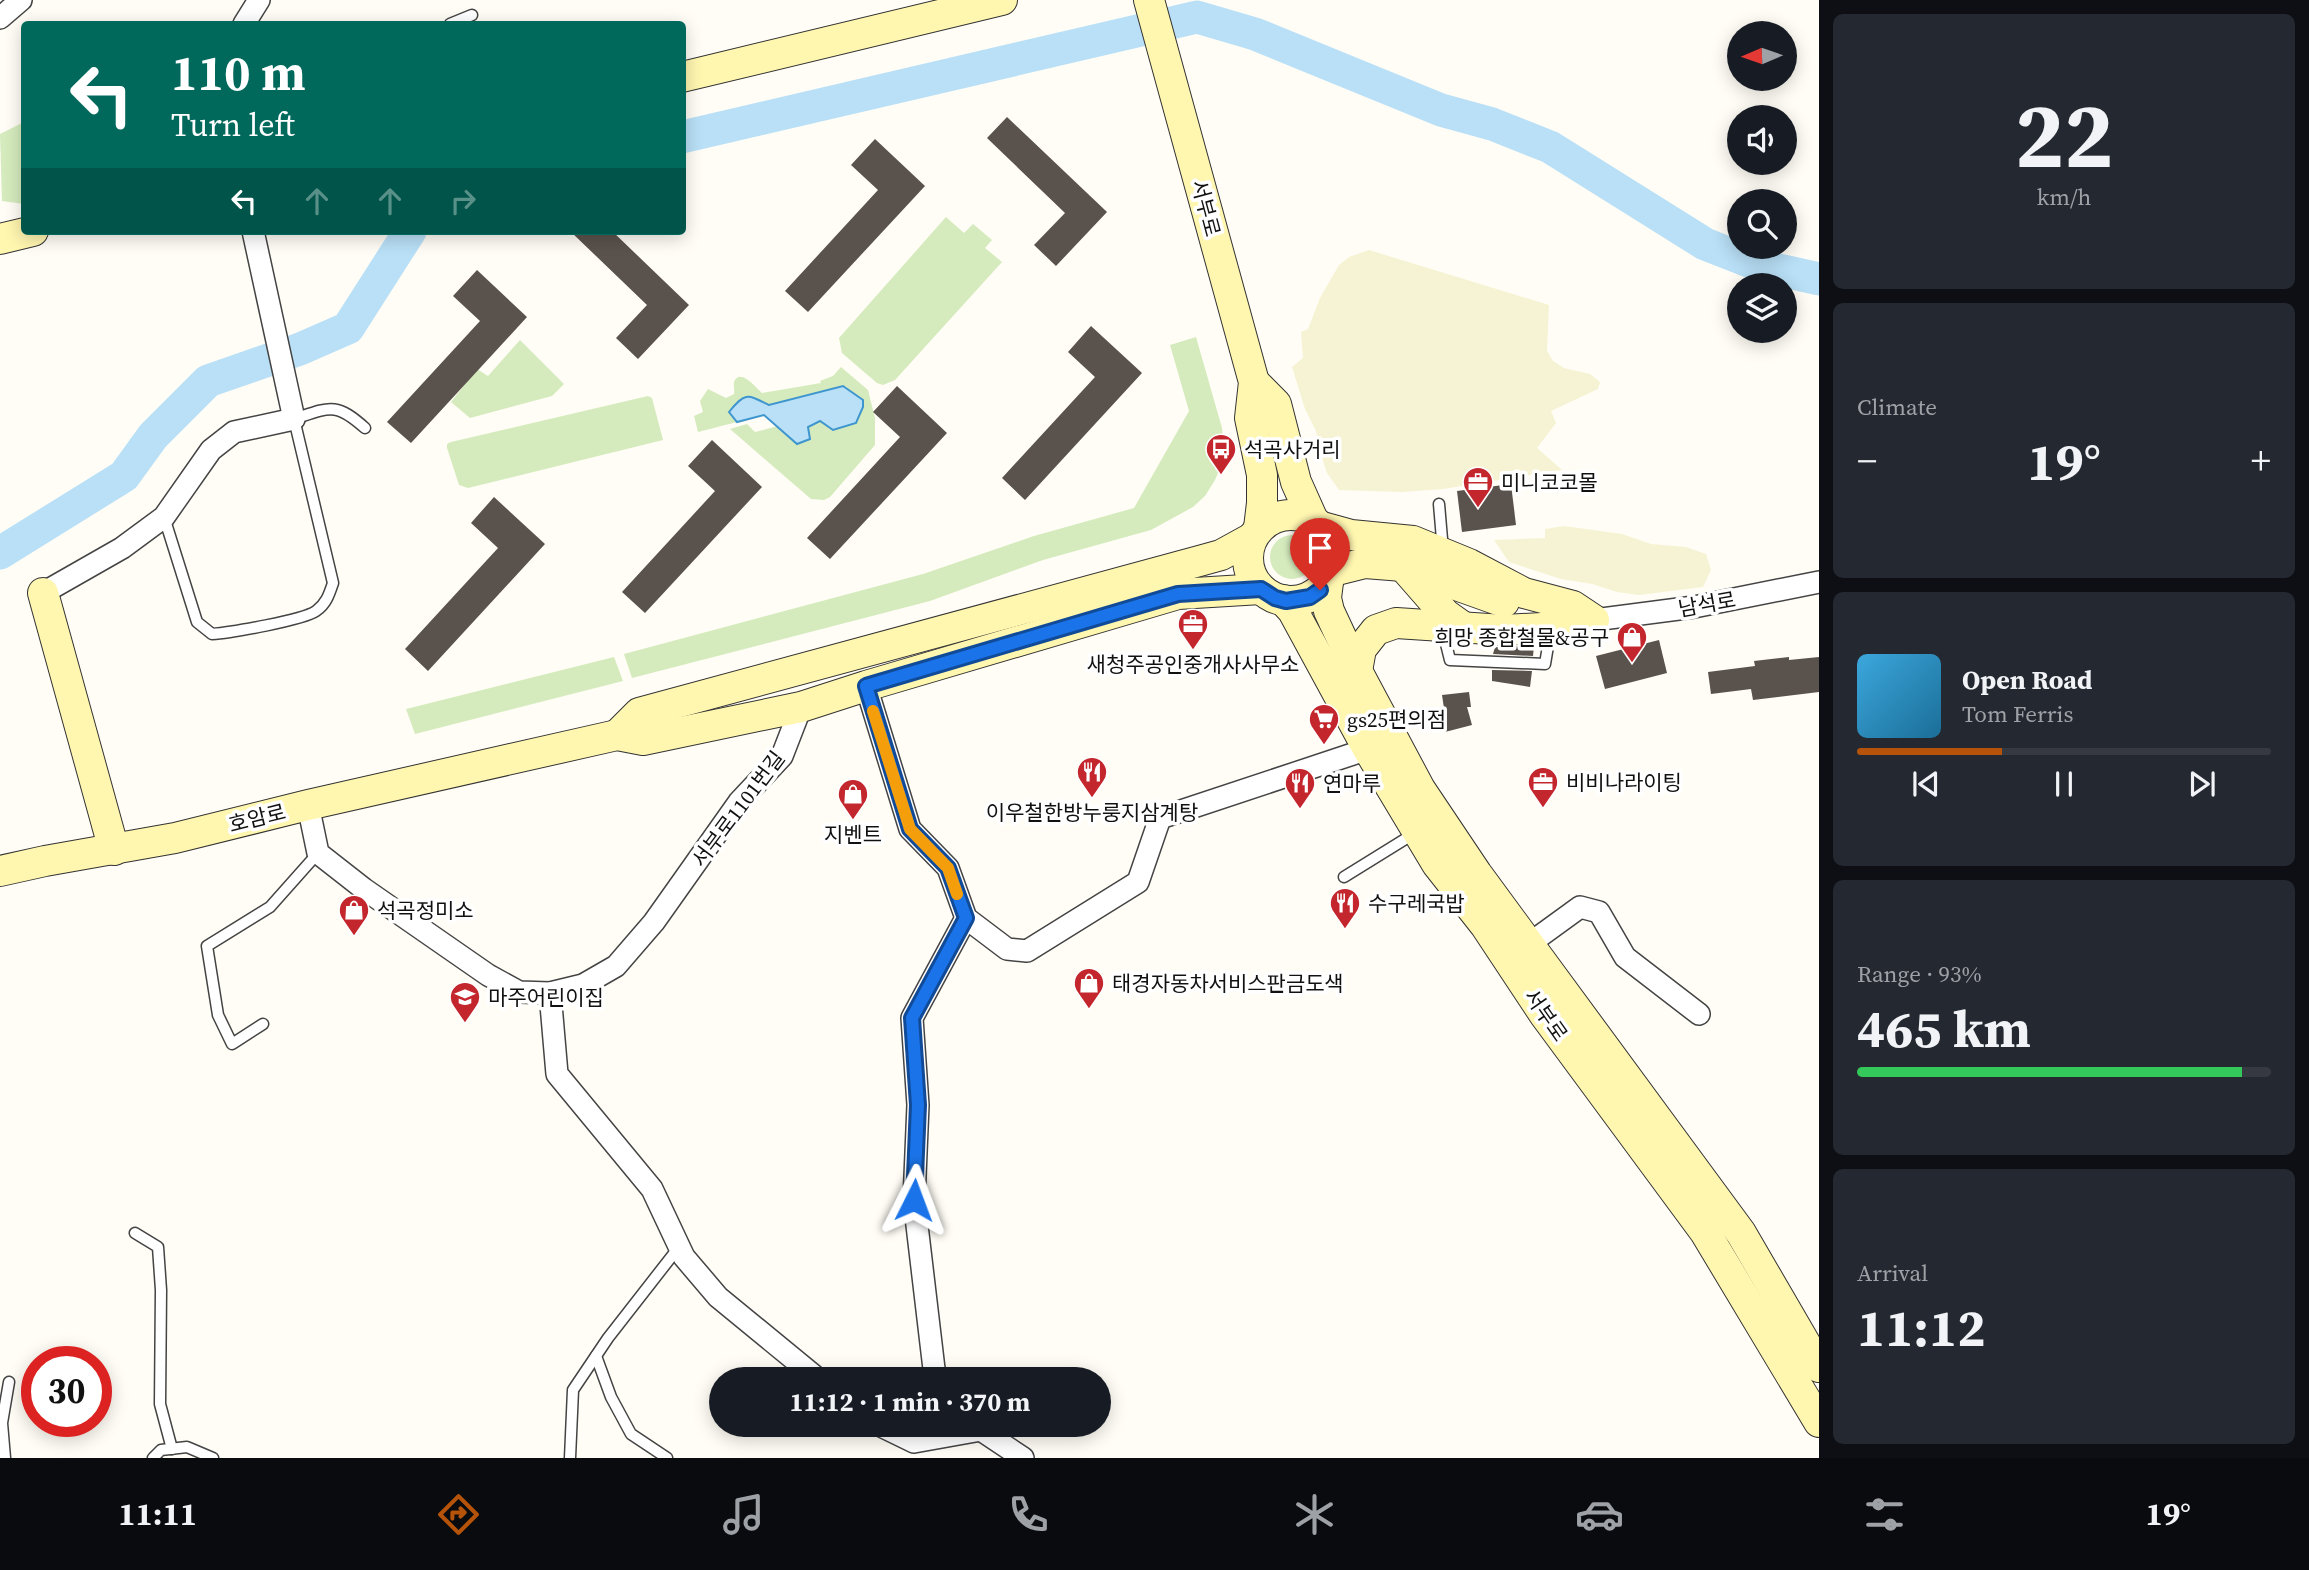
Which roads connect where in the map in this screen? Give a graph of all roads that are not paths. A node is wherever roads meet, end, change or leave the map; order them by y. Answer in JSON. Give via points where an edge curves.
{"nodes":[{"id":1,"x":21,"y":0,"type":"edge"},
{"id":2,"x":259,"y":0,"type":"edge"},
{"id":3,"x":1002,"y":0,"type":"edge"},
{"id":4,"x":1149,"y":0,"type":"edge"},
{"id":5,"x":472,"y":15,"type":"dead end"},
{"id":6,"x":0,"y":18,"type":"edge"},
{"id":7,"x":246,"y":21,"type":"edge"},
{"id":8,"x":457,"y":21,"type":"edge"},
{"id":9,"x":686,"y":76,"type":"edge"},
{"id":10,"x":21,"y":234,"type":"edge"},
{"id":11,"x":254,"y":235,"type":"edge"},
{"id":12,"x":0,"y":239,"type":"edge"},
{"id":13,"x":1254,"y":382,"type":"junction"},
{"id":14,"x":294,"y":419,"type":"junction"},
{"id":15,"x":365,"y":428,"type":"dead end"},
{"id":16,"x":1439,"y":504,"type":"dead end"},
{"id":17,"x":164,"y":517,"type":"junction"},
{"id":18,"x":1318,"y":523,"type":"junction"},
{"id":19,"x":1256,"y":533,"type":"junction"},
{"id":20,"x":1443,"y":554,"type":"junction"},
{"id":21,"x":1403,"y":565,"type":"junction"},
{"id":22,"x":1330,"y":576,"type":"junction"},
{"id":23,"x":1819,"y":582,"type":"edge"},
{"id":24,"x":43,"y":593,"type":"joint"},
{"id":25,"x":1272,"y":595,"type":"junction"},
{"id":26,"x":1573,"y":624,"type":"junction"},
{"id":27,"x":1454,"y":628,"type":"junction"},
{"id":28,"x":1357,"y":671,"type":"junction"},
{"id":29,"x":866,"y":686,"type":"junction"},
{"id":30,"x":802,"y":707,"type":"junction"},
{"id":31,"x":617,"y":735,"type":"junction"},
{"id":32,"x":1368,"y":749,"type":"junction"},
{"id":33,"x":308,"y":805,"type":"junction"},
{"id":34,"x":1417,"y":831,"type":"junction"},
{"id":35,"x":114,"y":850,"type":"junction"},
{"id":36,"x":318,"y":853,"type":"junction"},
{"id":37,"x":0,"y":872,"type":"edge"},
{"id":38,"x":1344,"y":877,"type":"dead end"},
{"id":39,"x":966,"y":918,"type":"junction"},
{"id":40,"x":1529,"y":944,"type":"junction"},
{"id":41,"x":550,"y":993,"type":"junction"},
{"id":42,"x":1699,"y":1014,"type":"dead end"},
{"id":43,"x":263,"y":1024,"type":"dead end"},
{"id":44,"x":135,"y":1233,"type":"dead end"},
{"id":45,"x":679,"y":1247,"type":"junction"},
{"id":46,"x":596,"y":1356,"type":"junction"},
{"id":47,"x":803,"y":1367,"type":"edge"},
{"id":48,"x":934,"y":1367,"type":"edge"},
{"id":49,"x":1819,"y":1367,"type":"edge"},
{"id":50,"x":9,"y":1382,"type":"dead end"},
{"id":51,"x":1819,"y":1422,"type":"edge"},
{"id":52,"x":905,"y":1437,"type":"edge"},
{"id":53,"x":932,"y":1437,"type":"edge"},
{"id":54,"x":991,"y":1437,"type":"edge"},
{"id":55,"x":172,"y":1448,"type":"junction"},
{"id":56,"x":5,"y":1458,"type":"edge"},
{"id":57,"x":153,"y":1458,"type":"edge"},
{"id":58,"x":213,"y":1458,"type":"edge"},
{"id":59,"x":570,"y":1458,"type":"edge"},
{"id":60,"x":667,"y":1458,"type":"edge"},
{"id":61,"x":1023,"y":1458,"type":"edge"}],
"edges":[{"from":1,"to":6,"type":"street"},
{"from":2,"to":7,"type":"street"},
{"from":3,"to":9,"type":"street"},
{"from":4,"to":13,"type":"street","name":"서부로"},
{"from":5,"to":8,"type":"lane"},
{"from":10,"to":12,"type":"street"},
{"from":11,"to":14,"type":"street"},
{"from":13,"to":18,"type":"street","name":"서부로","via":[[1276,404],[1296,482]]},
{"from":13,"to":19,"type":"street","name":"서부로","via":[[1251,418],[1262,475]]},
{"from":14,"to":15,"type":"lane","via":[[335,408],[347,411]]},
{"from":14,"to":17,"type":"street","via":[[234,432],[211,450]]},
{"from":14,"to":17,"type":"lane","via":[[333,583],[327,602],[313,613],[212,634],[197,622]]},
{"from":16,"to":20,"type":"lane"},
{"from":17,"to":24,"type":"street","via":[[122,548]]},
{"from":18,"to":19,"type":"street","via":[[1290,514],[1279,516]]},
{"from":18,"to":20,"type":"street","via":[[1351,535],[1413,541]]},
{"from":18,"to":22,"type":"street","via":[[1334,548]]},
{"from":19,"to":25,"type":"street","via":[[1248,561],[1250,573]]},
{"from":19,"to":31,"type":"street","via":[[1221,555],[639,713]]},
{"from":20,"to":26,"type":"street","via":[[1524,593],[1573,606]]},
{"from":21,"to":22,"type":"street","via":[[1365,563]]},
{"from":21,"to":26,"type":"street"},
{"from":21,"to":27,"type":"street"},
{"from":22,"to":25,"type":"street","via":[[1310,597],[1299,601]]},
{"from":22,"to":28,"type":"street","name":"서부로","via":[[1329,611]]},
{"from":23,"to":26,"type":"street","name":"남석로","via":[[1694,607]]},
{"from":24,"to":35,"type":"street"},
{"from":25,"to":29,"type":"street","via":[[1178,594]]},
{"from":25,"to":32,"type":"street","name":"서부로","via":[[1293,611]]},
{"from":26,"to":27,"type":"street","via":[[1504,630]]},
{"from":27,"to":28,"type":"street","via":[[1396,623],[1376,630],[1361,649]]},
{"from":28,"to":40,"type":"street","name":"서부로","via":[[1420,789]]},
{"from":29,"to":30,"type":"street"},
{"from":29,"to":39,"type":"street","via":[[910,829],[948,868]]},
{"from":30,"to":31,"type":"street","via":[[643,740]]},
{"from":30,"to":41,"type":"street","name":"서부로1101번길","via":[[782,756],[739,802],[654,922],[616,966],[583,985]]},
{"from":31,"to":33,"type":"street"},
{"from":32,"to":34,"type":"street","name":"서부로"},
{"from":32,"to":39,"type":"street","via":[[1160,818],[1138,882],[1027,951],[1007,950]]},
{"from":33,"to":35,"type":"street","name":"호암로"},
{"from":33,"to":36,"type":"street","name":"호암로"},
{"from":34,"to":38,"type":"lane"},
{"from":34,"to":51,"type":"street","name":"서부로","via":[[1544,1014],[1706,1232]]},
{"from":35,"to":37,"type":"street","name":"호암로"},
{"from":36,"to":41,"type":"street","name":"서부로1101번길","via":[[488,975],[519,992]]},
{"from":36,"to":43,"type":"lane","via":[[270,907],[206,946],[218,1015],[232,1044]]},
{"from":39,"to":48,"type":"street","via":[[912,1018],[918,1105],[914,1200]]},
{"from":40,"to":42,"type":"street","via":[[1580,907],[1599,912],[1625,957]]},
{"from":40,"to":49,"type":"street","name":"서부로","via":[[1741,1233]]},
{"from":41,"to":45,"type":"street","via":[[557,1073],[652,1189]]},
{"from":44,"to":55,"type":"lane","via":[[158,1247],[160,1404]]},
{"from":45,"to":46,"type":"lane"},
{"from":45,"to":47,"type":"street","via":[[718,1297]]},
{"from":46,"to":59,"type":"lane","via":[[573,1390]]},
{"from":46,"to":60,"type":"lane","via":[[631,1434]]},
{"from":50,"to":56,"type":"lane","via":[[2,1423]]},
{"from":52,"to":53,"type":"street","via":[[914,1441]]},
{"from":54,"to":61,"type":"street"},
{"from":55,"to":57,"type":"lane"},
{"from":55,"to":58,"type":"lane","via":[[187,1447]]}]}
